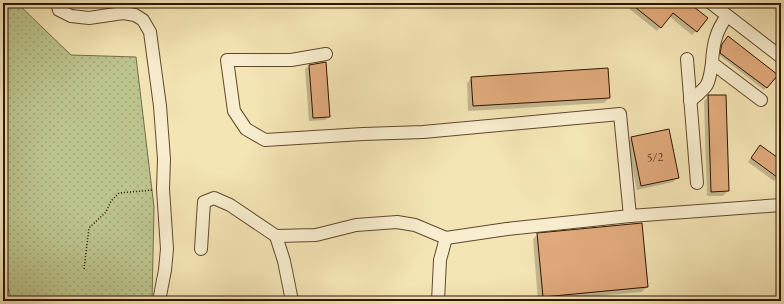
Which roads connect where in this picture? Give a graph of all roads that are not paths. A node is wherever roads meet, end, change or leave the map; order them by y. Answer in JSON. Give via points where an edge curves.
{"nodes":[{"id":1,"x":711,"y":3,"type":"edge"},
{"id":2,"x":55,"y":5,"type":"edge"},
{"id":3,"x":727,"y":16,"type":"junction"},
{"id":4,"x":326,"y":54,"type":"dead end"},
{"id":5,"x":781,"y":57,"type":"edge"},
{"id":6,"x":687,"y":59,"type":"dead end"},
{"id":7,"x":712,"y":63,"type":"junction"},
{"id":8,"x":761,"y":100,"type":"dead end"},
{"id":9,"x":690,"y":101,"type":"junction"},
{"id":10,"x":698,"y":183,"type":"dead end"},
{"id":11,"x":781,"y":205,"type":"edge"},
{"id":12,"x":630,"y":216,"type":"junction"},
{"id":13,"x":276,"y":236,"type":"junction"},
{"id":14,"x":446,"y":238,"type":"junction"},
{"id":15,"x":201,"y":249,"type":"dead end"},
{"id":16,"x":159,"y":301,"type":"edge"},
{"id":17,"x":292,"y":301,"type":"edge"},
{"id":18,"x":438,"y":301,"type":"edge"}],
"edges":[{"from":1,"to":3,"type":"street"},
{"from":2,"to":16,"type":"street","via":[[71,16],[89,18],[123,13],[135,14],[143,20],[150,32],[164,159],[166,249]]},
{"from":3,"to":5,"type":"street"},
{"from":3,"to":7,"type":"street","via":[[720,26],[713,47]]},
{"from":4,"to":12,"type":"street","via":[[291,60],[227,60],[234,111],[246,129],[265,140],[423,132],[620,114]]},
{"from":6,"to":9,"type":"street"},
{"from":7,"to":8,"type":"street"},
{"from":7,"to":9,"type":"street","via":[[710,80]]},
{"from":9,"to":10,"type":"street"},
{"from":11,"to":12,"type":"street"},
{"from":12,"to":14,"type":"street"},
{"from":13,"to":14,"type":"street","via":[[316,235],[356,225],[398,222],[415,225]]},
{"from":13,"to":15,"type":"street","via":[[230,205],[214,198],[204,202]]},
{"from":13,"to":17,"type":"street"},
{"from":14,"to":18,"type":"street","via":[[440,260]]}]}
